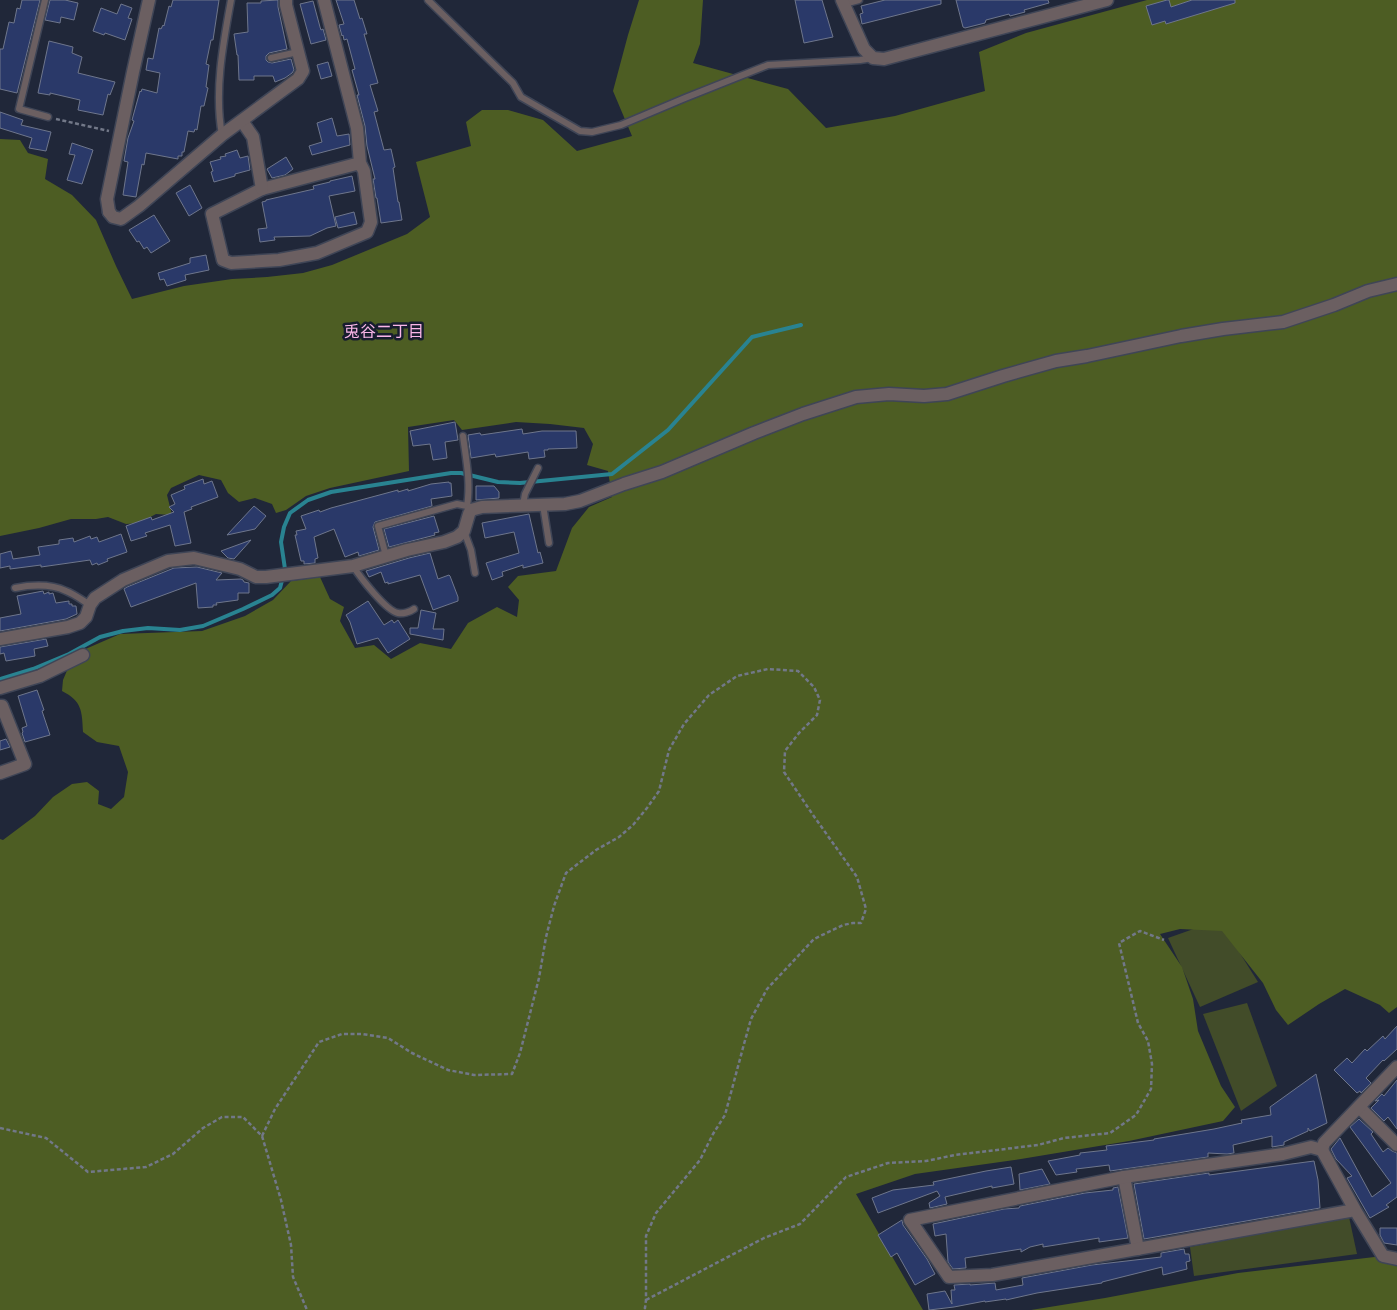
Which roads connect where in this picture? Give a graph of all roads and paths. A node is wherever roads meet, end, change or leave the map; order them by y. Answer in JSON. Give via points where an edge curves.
{"nodes":[{"id":1,"x":45,"y":0,"type":"edge"},
{"id":2,"x":149,"y":0,"type":"edge"},
{"id":3,"x":231,"y":0,"type":"edge"},
{"id":4,"x":286,"y":0,"type":"edge"},
{"id":5,"x":324,"y":0,"type":"edge"},
{"id":6,"x":428,"y":0,"type":"edge"},
{"id":7,"x":859,"y":0,"type":"edge"},
{"id":8,"x":1107,"y":0,"type":"edge"},
{"id":9,"x":843,"y":2,"type":"edge"},
{"id":10,"x":298,"y":52,"type":"junction"},
{"id":11,"x":271,"y":58,"type":"dead end"},
{"id":12,"x":873,"y":58,"type":"junction"},
{"id":13,"x":48,"y":117,"type":"joint"},
{"id":14,"x":242,"y":121,"type":"junction"},
{"id":15,"x":120,"y":134,"type":"junction"},
{"id":16,"x":222,"y":135,"type":"junction"},
{"id":17,"x":360,"y":163,"type":"junction"},
{"id":18,"x":262,"y":189,"type":"junction"},
{"id":19,"x":1397,"y":284,"type":"edge"},
{"id":20,"x":463,"y":436,"type":"dead end"},
{"id":21,"x":538,"y":468,"type":"dead end"},
{"id":22,"x":523,"y":505,"type":"junction"},
{"id":23,"x":543,"y":505,"type":"junction"},
{"id":24,"x":469,"y":508,"type":"junction"},
{"id":25,"x":464,"y":531,"type":"junction"},
{"id":26,"x":549,"y":544,"type":"dead end"},
{"id":27,"x":386,"y":556,"type":"junction"},
{"id":28,"x":353,"y":566,"type":"junction"},
{"id":29,"x":476,"y":573,"type":"dead end"},
{"id":30,"x":15,"y":588,"type":"dead end"},
{"id":31,"x":90,"y":605,"type":"junction"},
{"id":32,"x":414,"y":609,"type":"dead end"},
{"id":33,"x":0,"y":638,"type":"edge"},
{"id":34,"x":84,"y":655,"type":"dead end"},
{"id":35,"x":0,"y":688,"type":"edge"},
{"id":36,"x":0,"y":706,"type":"edge"},
{"id":37,"x":0,"y":773,"type":"edge"},
{"id":38,"x":1164,"y":940,"type":"dead end"},
{"id":39,"x":1397,"y":1067,"type":"edge"},
{"id":40,"x":1359,"y":1106,"type":"junction"},
{"id":41,"x":0,"y":1128,"type":"edge"},
{"id":42,"x":262,"y":1136,"type":"junction"},
{"id":43,"x":1397,"y":1145,"type":"edge"},
{"id":44,"x":1322,"y":1150,"type":"junction"},
{"id":45,"x":1124,"y":1177,"type":"junction"},
{"id":46,"x":1355,"y":1210,"type":"junction"},
{"id":47,"x":1138,"y":1249,"type":"junction"},
{"id":48,"x":1397,"y":1259,"type":"edge"},
{"id":49,"x":646,"y":1300,"type":"junction"},
{"id":50,"x":307,"y":1310,"type":"edge"},
{"id":51,"x":643,"y":1310,"type":"edge"}],
"edges":[{"from":1,"to":13,"type":"lane","via":[[19,109]]},
{"from":2,"to":15,"type":"street"},
{"from":3,"to":16,"type":"lane","via":[[220,76]]},
{"from":4,"to":10,"type":"street"},
{"from":5,"to":17,"type":"street","via":[[357,128]]},
{"from":6,"to":12,"type":"lane","via":[[513,83],[521,97],[580,131],[592,132],[621,125],[768,65]]},
{"from":7,"to":9,"type":"lane"},
{"from":8,"to":12,"type":"street","via":[[884,60]]},
{"from":9,"to":12,"type":"street","via":[[864,49]]},
{"from":10,"to":11,"type":"lane"},
{"from":10,"to":14,"type":"street","via":[[302,71],[298,79]]},
{"from":13,"to":15,"type":"path"},
{"from":14,"to":16,"type":"street"},
{"from":14,"to":18,"type":"street","via":[[253,137]]},
{"from":15,"to":16,"type":"street","via":[[107,199],[113,217],[120,219]]},
{"from":17,"to":18,"type":"street"},
{"from":17,"to":18,"type":"street","via":[[371,222],[367,232],[317,252],[278,260],[231,264],[223,260],[212,214]]},
{"from":19,"to":23,"type":"street","via":[[1368,291],[1283,322],[1223,328],[1056,361],[947,394],[856,397],[580,501]]},
{"from":20,"to":24,"type":"lane"},
{"from":21,"to":22,"type":"lane"},
{"from":22,"to":23,"type":"street"},
{"from":22,"to":24,"type":"street"},
{"from":23,"to":26,"type":"lane"},
{"from":24,"to":25,"type":"street"},
{"from":24,"to":27,"type":"lane","via":[[457,504],[378,526]]},
{"from":25,"to":27,"type":"street","via":[[444,542]]},
{"from":25,"to":29,"type":"lane"},
{"from":27,"to":28,"type":"street"},
{"from":28,"to":31,"type":"street","via":[[256,577],[240,569],[194,558],[168,561],[123,580]]},
{"from":28,"to":32,"type":"lane","via":[[374,594],[392,610],[398,613]]},
{"from":30,"to":31,"type":"lane","via":[[44,586],[66,590]]},
{"from":31,"to":33,"type":"street","via":[[80,623]]},
{"from":34,"to":35,"type":"street","via":[[40,676]]},
{"from":36,"to":37,"type":"street","via":[[25,764]]},
{"from":38,"to":49,"type":"path","via":[[1140,931],[1120,943],[1138,1023],[1148,1040],[1152,1064],[1151,1089],[1136,1116],[1110,1133],[926,1161],[888,1163],[846,1178],[800,1224],[764,1238]]},
{"from":39,"to":40,"type":"street"},
{"from":40,"to":43,"type":"street"},
{"from":40,"to":44,"type":"street","via":[[1324,1143]]},
{"from":41,"to":42,"type":"path","via":[[46,1138],[88,1172],[146,1166],[173,1154],[203,1128],[222,1117],[243,1117]]},
{"from":42,"to":49,"type":"path","via":[[275,1109],[319,1042],[342,1034],[388,1038],[448,1070],[474,1075],[512,1074],[539,978],[554,906],[566,873],[619,837],[647,808],[660,791],[669,750],[684,724],[709,695],[737,676],[768,670],[798,672],[814,687],[820,700],[817,715],[785,751],[784,772],[857,877],[866,909],[861,923],[844,926],[814,939],[767,990],[752,1019],[725,1116],[700,1160],[656,1213],[646,1236]]},
{"from":42,"to":50,"type":"path","via":[[285,1218],[294,1277]]},
{"from":44,"to":45,"type":"street","via":[[1311,1147]]},
{"from":44,"to":46,"type":"street"},
{"from":45,"to":47,"type":"street"},
{"from":45,"to":47,"type":"street","via":[[910,1220],[949,1277],[992,1275]]},
{"from":46,"to":47,"type":"street"},
{"from":46,"to":48,"type":"street","via":[[1383,1256]]},
{"from":49,"to":51,"type":"path"}]}
